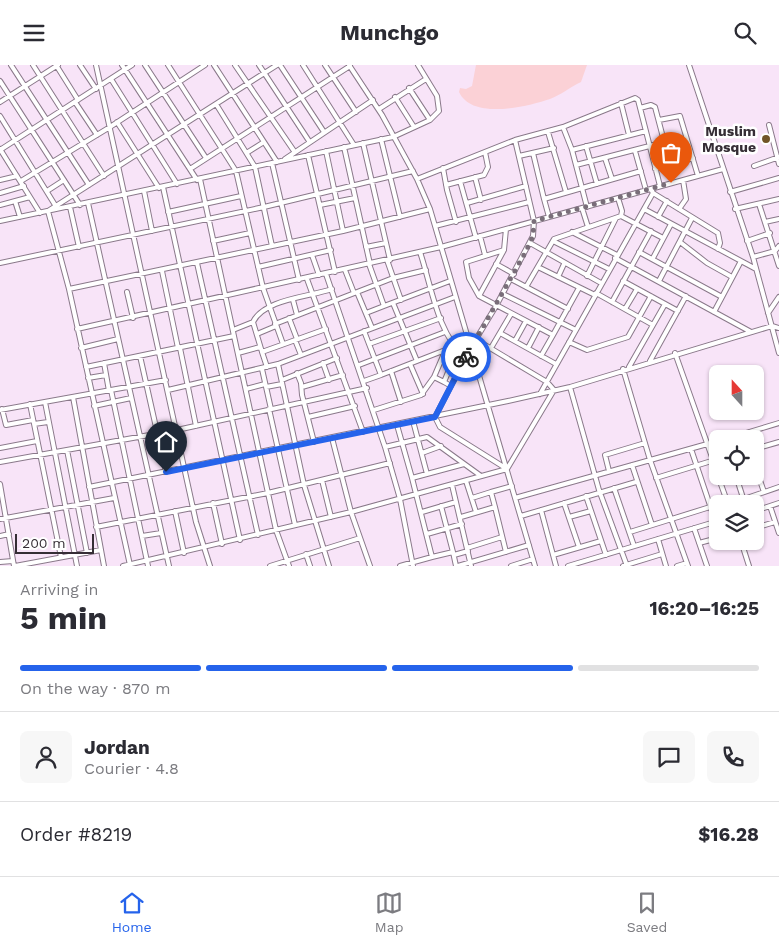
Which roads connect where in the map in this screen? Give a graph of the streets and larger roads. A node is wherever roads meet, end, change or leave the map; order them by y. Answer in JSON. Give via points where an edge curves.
{"nodes":[{"id":1,"x":11,"y":65,"type":"edge"},
{"id":2,"x":33,"y":65,"type":"edge"},
{"id":3,"x":57,"y":65,"type":"edge"},
{"id":4,"x":80,"y":65,"type":"edge"},
{"id":5,"x":96,"y":65,"type":"edge"},
{"id":6,"x":122,"y":65,"type":"edge"},
{"id":7,"x":132,"y":65,"type":"edge"},
{"id":8,"x":145,"y":65,"type":"edge"},
{"id":9,"x":168,"y":65,"type":"edge"},
{"id":10,"x":214,"y":65,"type":"edge"},
{"id":11,"x":235,"y":65,"type":"edge"},
{"id":12,"x":259,"y":65,"type":"edge"},
{"id":13,"x":278,"y":65,"type":"edge"},
{"id":14,"x":303,"y":65,"type":"edge"},
{"id":15,"x":325,"y":65,"type":"edge"},
{"id":16,"x":418,"y":65,"type":"edge"},
{"id":17,"x":689,"y":65,"type":"edge"},
{"id":18,"x":203,"y":66,"type":"edge"},
{"id":19,"x":350,"y":66,"type":"edge"},
{"id":20,"x":125,"y":70,"type":"junction"},
{"id":21,"x":264,"y":73,"type":"junction"},
{"id":22,"x":41,"y":77,"type":"junction"},
{"id":23,"x":332,"y":77,"type":"junction"},
{"id":24,"x":111,"y":79,"type":"junction"},
{"id":25,"x":426,"y":79,"type":"junction"},
{"id":26,"x":0,"y":81,"type":"edge"},
{"id":27,"x":179,"y":82,"type":"junction"},
{"id":28,"x":248,"y":84,"type":"junction"},
{"id":29,"x":101,"y":85,"type":"junction"},
{"id":30,"x":25,"y":86,"type":"junction"},
{"id":31,"x":317,"y":87,"type":"junction"},
{"id":32,"x":409,"y":88,"type":"junction"},
{"id":33,"x":96,"y":89,"type":"junction"},
{"id":34,"x":163,"y":92,"type":"junction"},
{"id":35,"x":233,"y":94,"type":"junction"},
{"id":36,"x":10,"y":96,"type":"junction"},
{"id":37,"x":301,"y":97,"type":"junction"},
{"id":38,"x":395,"y":97,"type":"junction"},
{"id":39,"x":373,"y":100,"type":"junction"},
{"id":40,"x":77,"y":101,"type":"junction"},
{"id":41,"x":0,"y":102,"type":"edge"},
{"id":42,"x":147,"y":103,"type":"junction"},
{"id":43,"x":621,"y":103,"type":"junction"},
{"id":44,"x":216,"y":104,"type":"junction"},
{"id":45,"x":286,"y":107,"type":"junction"},
{"id":46,"x":640,"y":108,"type":"junction"},
{"id":47,"x":379,"y":109,"type":"junction"},
{"id":48,"x":62,"y":110,"type":"junction"},
{"id":49,"x":132,"y":112,"type":"junction"},
{"id":50,"x":356,"y":112,"type":"junction"},
{"id":51,"x":200,"y":115,"type":"junction"},
{"id":52,"x":270,"y":118,"type":"junction"},
{"id":53,"x":1,"y":119,"type":"edge"},
{"id":54,"x":46,"y":120,"type":"junction"},
{"id":55,"x":430,"y":120,"type":"junction"},
{"id":56,"x":659,"y":120,"type":"junction"},
{"id":57,"x":117,"y":122,"type":"junction"},
{"id":58,"x":339,"y":122,"type":"junction"},
{"id":59,"x":185,"y":125,"type":"junction"},
{"id":60,"x":769,"y":125,"type":"dead end"},
{"id":61,"x":110,"y":127,"type":"junction"},
{"id":62,"x":414,"y":127,"type":"junction"},
{"id":63,"x":564,"y":127,"type":"junction"},
{"id":64,"x":255,"y":128,"type":"junction"},
{"id":65,"x":32,"y":130,"type":"junction"},
{"id":66,"x":646,"y":131,"type":"junction"},
{"id":67,"x":324,"y":132,"type":"junction"},
{"id":68,"x":548,"y":132,"type":"junction"},
{"id":69,"x":97,"y":135,"type":"junction"},
{"id":70,"x":629,"y":135,"type":"junction"},
{"id":71,"x":168,"y":136,"type":"junction"},
{"id":72,"x":239,"y":137,"type":"junction"},
{"id":73,"x":393,"y":137,"type":"junction"},
{"id":74,"x":381,"y":139,"type":"junction"},
{"id":75,"x":16,"y":140,"type":"junction"},
{"id":76,"x":515,"y":140,"type":"junction"},
{"id":77,"x":309,"y":141,"type":"junction"},
{"id":78,"x":264,"y":142,"type":"junction"},
{"id":79,"x":665,"y":142,"type":"junction"},
{"id":80,"x":83,"y":143,"type":"junction"},
{"id":81,"x":363,"y":143,"type":"junction"},
{"id":82,"x":354,"y":145,"type":"junction"},
{"id":83,"x":153,"y":146,"type":"junction"},
{"id":84,"x":586,"y":146,"type":"junction"},
{"id":85,"x":344,"y":147,"type":"junction"},
{"id":86,"x":649,"y":147,"type":"junction"},
{"id":87,"x":222,"y":148,"type":"junction"},
{"id":88,"x":554,"y":148,"type":"junction"},
{"id":89,"x":572,"y":149,"type":"junction"},
{"id":90,"x":0,"y":150,"type":"edge"},
{"id":91,"x":294,"y":151,"type":"junction"},
{"id":92,"x":326,"y":151,"type":"junction"},
{"id":93,"x":635,"y":151,"type":"junction"},
{"id":94,"x":485,"y":152,"type":"junction"},
{"id":95,"x":67,"y":153,"type":"junction"},
{"id":96,"x":248,"y":153,"type":"junction"},
{"id":97,"x":533,"y":153,"type":"junction"},
{"id":98,"x":138,"y":155,"type":"junction"},
{"id":99,"x":308,"y":155,"type":"junction"},
{"id":100,"x":519,"y":156,"type":"junction"},
{"id":101,"x":206,"y":158,"type":"junction"},
{"id":102,"x":605,"y":158,"type":"junction"},
{"id":103,"x":693,"y":158,"type":"junction"},
{"id":104,"x":778,"y":158,"type":"edge"},
{"id":105,"x":283,"y":160,"type":"junction"},
{"id":106,"x":591,"y":161,"type":"junction"},
{"id":107,"x":52,"y":162,"type":"junction"},
{"id":108,"x":277,"y":162,"type":"junction"},
{"id":109,"x":272,"y":163,"type":"junction"},
{"id":110,"x":670,"y":164,"type":"junction"},
{"id":111,"x":576,"y":165,"type":"junction"},
{"id":112,"x":779,"y":165,"type":"edge"},
{"id":113,"x":255,"y":167,"type":"junction"},
{"id":114,"x":754,"y":167,"type":"dead end"},
{"id":115,"x":118,"y":168,"type":"junction"},
{"id":116,"x":443,"y":168,"type":"junction"},
{"id":117,"x":190,"y":169,"type":"junction"},
{"id":118,"x":655,"y":169,"type":"junction"},
{"id":119,"x":723,"y":169,"type":"junction"},
{"id":120,"x":236,"y":171,"type":"junction"},
{"id":121,"x":413,"y":171,"type":"junction"},
{"id":122,"x":641,"y":171,"type":"junction"},
{"id":123,"x":36,"y":173,"type":"junction"},
{"id":124,"x":17,"y":175,"type":"junction"},
{"id":125,"x":698,"y":176,"type":"junction"},
{"id":126,"x":104,"y":177,"type":"junction"},
{"id":127,"x":475,"y":177,"type":"junction"},
{"id":128,"x":390,"y":178,"type":"junction"},
{"id":129,"x":779,"y":178,"type":"edge"},
{"id":130,"x":198,"y":179,"type":"junction"},
{"id":131,"x":417,"y":179,"type":"junction"},
{"id":132,"x":612,"y":179,"type":"junction"},
{"id":133,"x":0,"y":180,"type":"edge"},
{"id":134,"x":683,"y":180,"type":"junction"},
{"id":135,"x":20,"y":181,"type":"junction"},
{"id":136,"x":64,"y":181,"type":"junction"},
{"id":137,"x":460,"y":181,"type":"junction"},
{"id":138,"x":371,"y":182,"type":"junction"},
{"id":139,"x":177,"y":184,"type":"junction"},
{"id":140,"x":596,"y":184,"type":"junction"},
{"id":141,"x":89,"y":185,"type":"junction"},
{"id":142,"x":446,"y":185,"type":"junction"},
{"id":143,"x":24,"y":186,"type":"junction"},
{"id":144,"x":526,"y":186,"type":"junction"},
{"id":145,"x":660,"y":186,"type":"junction"},
{"id":146,"x":353,"y":187,"type":"junction"},
{"id":147,"x":161,"y":188,"type":"junction"},
{"id":148,"x":581,"y":189,"type":"junction"},
{"id":149,"x":9,"y":190,"type":"junction"},
{"id":150,"x":650,"y":190,"type":"junction"},
{"id":151,"x":47,"y":191,"type":"junction"},
{"id":152,"x":144,"y":191,"type":"junction"},
{"id":153,"x":334,"y":191,"type":"junction"},
{"id":154,"x":566,"y":192,"type":"junction"},
{"id":155,"x":730,"y":192,"type":"junction"},
{"id":156,"x":0,"y":193,"type":"edge"},
{"id":157,"x":73,"y":194,"type":"junction"},
{"id":158,"x":318,"y":195,"type":"junction"},
{"id":159,"x":124,"y":196,"type":"junction"},
{"id":160,"x":241,"y":196,"type":"junction"},
{"id":161,"x":30,"y":197,"type":"junction"},
{"id":162,"x":355,"y":198,"type":"junction"},
{"id":163,"x":618,"y":198,"type":"junction"},
{"id":164,"x":544,"y":199,"type":"junction"},
{"id":165,"x":779,"y":199,"type":"edge"},
{"id":166,"x":481,"y":200,"type":"junction"},
{"id":167,"x":14,"y":201,"type":"junction"},
{"id":168,"x":668,"y":201,"type":"junction"},
{"id":169,"x":337,"y":202,"type":"junction"},
{"id":170,"x":529,"y":202,"type":"junction"},
{"id":171,"x":88,"y":203,"type":"junction"},
{"id":172,"x":205,"y":203,"type":"junction"},
{"id":173,"x":281,"y":203,"type":"junction"},
{"id":174,"x":467,"y":203,"type":"junction"},
{"id":175,"x":759,"y":204,"type":"junction"},
{"id":176,"x":0,"y":205,"type":"edge"},
{"id":177,"x":55,"y":205,"type":"junction"},
{"id":178,"x":80,"y":205,"type":"junction"},
{"id":179,"x":320,"y":205,"type":"junction"},
{"id":180,"x":70,"y":207,"type":"junction"},
{"id":181,"x":264,"y":207,"type":"junction"},
{"id":182,"x":584,"y":207,"type":"junction"},
{"id":183,"x":430,"y":209,"type":"junction"},
{"id":184,"x":644,"y":209,"type":"junction"},
{"id":185,"x":678,"y":209,"type":"junction"},
{"id":186,"x":736,"y":209,"type":"junction"},
{"id":187,"x":48,"y":211,"type":"junction"},
{"id":188,"x":245,"y":211,"type":"junction"},
{"id":189,"x":168,"y":212,"type":"junction"},
{"id":190,"x":40,"y":213,"type":"junction"},
{"id":191,"x":619,"y":216,"type":"junction"},
{"id":192,"x":20,"y":217,"type":"junction"},
{"id":193,"x":400,"y":217,"type":"junction"},
{"id":194,"x":549,"y":217,"type":"junction"},
{"id":195,"x":658,"y":217,"type":"junction"},
{"id":196,"x":470,"y":218,"type":"junction"},
{"id":197,"x":692,"y":218,"type":"junction"},
{"id":198,"x":208,"y":219,"type":"junction"},
{"id":199,"x":779,"y":219,"type":"edge"},
{"id":200,"x":0,"y":221,"type":"edge"},
{"id":201,"x":534,"y":221,"type":"junction"},
{"id":202,"x":381,"y":222,"type":"junction"},
{"id":203,"x":456,"y":222,"type":"junction"},
{"id":204,"x":765,"y":223,"type":"junction"},
{"id":205,"x":634,"y":224,"type":"junction"},
{"id":206,"x":671,"y":225,"type":"junction"},
{"id":207,"x":434,"y":226,"type":"junction"},
{"id":208,"x":172,"y":227,"type":"junction"},
{"id":209,"x":362,"y":227,"type":"junction"},
{"id":210,"x":588,"y":227,"type":"junction"},
{"id":211,"x":506,"y":229,"type":"junction"},
{"id":212,"x":152,"y":231,"type":"junction"},
{"id":213,"x":343,"y":231,"type":"junction"},
{"id":214,"x":650,"y":231,"type":"junction"},
{"id":215,"x":572,"y":232,"type":"junction"},
{"id":216,"x":685,"y":232,"type":"junction"},
{"id":217,"x":250,"y":233,"type":"junction"},
{"id":218,"x":770,"y":233,"type":"junction"},
{"id":219,"x":327,"y":234,"type":"junction"},
{"id":220,"x":134,"y":235,"type":"junction"},
{"id":221,"x":478,"y":237,"type":"junction"},
{"id":222,"x":664,"y":238,"type":"junction"},
{"id":223,"x":213,"y":241,"type":"junction"},
{"id":224,"x":553,"y":241,"type":"junction"},
{"id":225,"x":747,"y":241,"type":"junction"},
{"id":226,"x":290,"y":242,"type":"junction"},
{"id":227,"x":680,"y":242,"type":"junction"},
{"id":228,"x":98,"y":243,"type":"junction"},
{"id":229,"x":386,"y":243,"type":"junction"},
{"id":230,"x":530,"y":243,"type":"junction"},
{"id":231,"x":272,"y":246,"type":"junction"},
{"id":232,"x":779,"y":246,"type":"edge"},
{"id":233,"x":79,"y":247,"type":"junction"},
{"id":234,"x":366,"y":247,"type":"junction"},
{"id":235,"x":441,"y":247,"type":"junction"},
{"id":236,"x":602,"y":247,"type":"junction"},
{"id":237,"x":718,"y":249,"type":"junction"},
{"id":238,"x":331,"y":250,"type":"junction"},
{"id":239,"x":504,"y":250,"type":"junction"},
{"id":240,"x":60,"y":251,"type":"junction"},
{"id":241,"x":253,"y":251,"type":"junction"},
{"id":242,"x":775,"y":251,"type":"junction"},
{"id":243,"x":639,"y":252,"type":"junction"},
{"id":244,"x":420,"y":253,"type":"junction"},
{"id":245,"x":544,"y":253,"type":"junction"},
{"id":246,"x":312,"y":255,"type":"junction"},
{"id":247,"x":485,"y":255,"type":"junction"},
{"id":248,"x":616,"y":256,"type":"junction"},
{"id":249,"x":753,"y":257,"type":"junction"},
{"id":250,"x":653,"y":258,"type":"junction"},
{"id":251,"x":217,"y":259,"type":"junction"},
{"id":252,"x":293,"y":259,"type":"junction"},
{"id":253,"x":389,"y":260,"type":"junction"},
{"id":254,"x":594,"y":261,"type":"junction"},
{"id":255,"x":741,"y":261,"type":"junction"},
{"id":256,"x":0,"y":263,"type":"edge"},
{"id":257,"x":197,"y":263,"type":"junction"},
{"id":258,"x":370,"y":264,"type":"junction"},
{"id":259,"x":496,"y":264,"type":"junction"},
{"id":260,"x":564,"y":264,"type":"junction"},
{"id":261,"x":667,"y":266,"type":"junction"},
{"id":262,"x":779,"y":266,"type":"edge"},
{"id":263,"x":181,"y":267,"type":"junction"},
{"id":264,"x":258,"y":267,"type":"junction"},
{"id":265,"x":538,"y":267,"type":"junction"},
{"id":266,"x":631,"y":267,"type":"junction"},
{"id":267,"x":609,"y":269,"type":"junction"},
{"id":268,"x":756,"y":269,"type":"junction"},
{"id":269,"x":345,"y":270,"type":"junction"},
{"id":270,"x":426,"y":270,"type":"junction"},
{"id":271,"x":162,"y":271,"type":"junction"},
{"id":272,"x":335,"y":271,"type":"junction"},
{"id":273,"x":326,"y":274,"type":"junction"},
{"id":274,"x":514,"y":274,"type":"junction"},
{"id":275,"x":142,"y":275,"type":"junction"},
{"id":276,"x":319,"y":275,"type":"junction"},
{"id":277,"x":587,"y":276,"type":"junction"},
{"id":278,"x":558,"y":277,"type":"junction"},
{"id":279,"x":732,"y":277,"type":"junction"},
{"id":280,"x":393,"y":278,"type":"junction"},
{"id":281,"x":307,"y":279,"type":"junction"},
{"id":282,"x":511,"y":279,"type":"junction"},
{"id":283,"x":299,"y":280,"type":"junction"},
{"id":284,"x":450,"y":281,"type":"junction"},
{"id":285,"x":623,"y":281,"type":"junction"},
{"id":286,"x":658,"y":281,"type":"junction"},
{"id":287,"x":106,"y":282,"type":"junction"},
{"id":288,"x":600,"y":283,"type":"junction"},
{"id":289,"x":376,"y":284,"type":"junction"},
{"id":290,"x":526,"y":287,"type":"junction"},
{"id":291,"x":263,"y":288,"type":"junction"},
{"id":292,"x":431,"y":288,"type":"junction"},
{"id":293,"x":579,"y":288,"type":"junction"},
{"id":294,"x":69,"y":289,"type":"junction"},
{"id":295,"x":332,"y":289,"type":"junction"},
{"id":296,"x":637,"y":289,"type":"junction"},
{"id":297,"x":127,"y":292,"type":"dead end"},
{"id":298,"x":356,"y":293,"type":"junction"},
{"id":299,"x":503,"y":294,"type":"junction"},
{"id":300,"x":595,"y":294,"type":"junction"},
{"id":301,"x":313,"y":295,"type":"junction"},
{"id":302,"x":479,"y":296,"type":"junction"},
{"id":303,"x":651,"y":296,"type":"junction"},
{"id":304,"x":686,"y":296,"type":"junction"},
{"id":305,"x":226,"y":297,"type":"junction"},
{"id":306,"x":455,"y":297,"type":"junction"},
{"id":307,"x":722,"y":297,"type":"junction"},
{"id":308,"x":779,"y":297,"type":"edge"},
{"id":309,"x":293,"y":300,"type":"junction"},
{"id":310,"x":401,"y":300,"type":"junction"},
{"id":311,"x":206,"y":301,"type":"junction"},
{"id":312,"x":336,"y":301,"type":"junction"},
{"id":313,"x":612,"y":302,"type":"junction"},
{"id":314,"x":393,"y":303,"type":"junction"},
{"id":315,"x":436,"y":304,"type":"junction"},
{"id":316,"x":665,"y":304,"type":"junction"},
{"id":317,"x":189,"y":305,"type":"junction"},
{"id":318,"x":269,"y":306,"type":"junction"},
{"id":319,"x":384,"y":306,"type":"junction"},
{"id":320,"x":318,"y":307,"type":"junction"},
{"id":321,"x":496,"y":307,"type":"junction"},
{"id":322,"x":568,"y":309,"type":"junction"},
{"id":323,"x":625,"y":309,"type":"junction"},
{"id":324,"x":170,"y":310,"type":"junction"},
{"id":325,"x":678,"y":311,"type":"junction"},
{"id":326,"x":366,"y":313,"type":"junction"},
{"id":327,"x":714,"y":313,"type":"junction"},
{"id":328,"x":768,"y":313,"type":"junction"},
{"id":329,"x":151,"y":314,"type":"junction"},
{"id":330,"x":511,"y":314,"type":"junction"},
{"id":331,"x":298,"y":315,"type":"junction"},
{"id":332,"x":639,"y":317,"type":"junction"},
{"id":333,"x":132,"y":318,"type":"junction"},
{"id":334,"x":289,"y":318,"type":"junction"},
{"id":335,"x":399,"y":318,"type":"junction"},
{"id":336,"x":441,"y":319,"type":"junction"},
{"id":337,"x":526,"y":321,"type":"junction"},
{"id":338,"x":561,"y":321,"type":"junction"},
{"id":339,"x":114,"y":322,"type":"junction"},
{"id":340,"x":253,"y":322,"type":"junction"},
{"id":341,"x":276,"y":325,"type":"junction"},
{"id":342,"x":653,"y":325,"type":"junction"},
{"id":343,"x":772,"y":326,"type":"junction"},
{"id":344,"x":539,"y":327,"type":"junction"},
{"id":345,"x":779,"y":328,"type":"edge"},
{"id":346,"x":77,"y":329,"type":"junction"},
{"id":347,"x":232,"y":329,"type":"junction"},
{"id":348,"x":326,"y":329,"type":"junction"},
{"id":349,"x":372,"y":329,"type":"junction"},
{"id":350,"x":576,"y":330,"type":"junction"},
{"id":351,"x":364,"y":331,"type":"junction"},
{"id":352,"x":404,"y":331,"type":"junction"},
{"id":353,"x":445,"y":332,"type":"junction"},
{"id":354,"x":751,"y":332,"type":"junction"},
{"id":355,"x":500,"y":333,"type":"junction"},
{"id":356,"x":256,"y":334,"type":"junction"},
{"id":357,"x":553,"y":335,"type":"junction"},
{"id":358,"x":234,"y":336,"type":"junction"},
{"id":359,"x":349,"y":337,"type":"junction"},
{"id":360,"x":118,"y":339,"type":"junction"},
{"id":361,"x":475,"y":339,"type":"junction"},
{"id":362,"x":214,"y":340,"type":"junction"},
{"id":363,"x":296,"y":340,"type":"junction"},
{"id":364,"x":515,"y":341,"type":"junction"},
{"id":365,"x":569,"y":342,"type":"junction"},
{"id":366,"x":198,"y":344,"type":"junction"},
{"id":367,"x":283,"y":344,"type":"junction"},
{"id":368,"x":331,"y":344,"type":"junction"},
{"id":369,"x":369,"y":344,"type":"junction"},
{"id":370,"x":410,"y":346,"type":"junction"},
{"id":371,"x":260,"y":347,"type":"junction"},
{"id":372,"x":453,"y":347,"type":"junction"},
{"id":373,"x":82,"y":348,"type":"junction"},
{"id":374,"x":179,"y":348,"type":"junction"},
{"id":375,"x":491,"y":348,"type":"junction"},
{"id":376,"x":528,"y":348,"type":"junction"},
{"id":377,"x":446,"y":349,"type":"junction"},
{"id":378,"x":470,"y":349,"type":"junction"},
{"id":379,"x":160,"y":352,"type":"junction"},
{"id":380,"x":262,"y":352,"type":"junction"},
{"id":381,"x":238,"y":353,"type":"junction"},
{"id":382,"x":675,"y":353,"type":"junction"},
{"id":383,"x":779,"y":353,"type":"edge"},
{"id":384,"x":301,"y":355,"type":"junction"},
{"id":385,"x":541,"y":355,"type":"junction"},
{"id":386,"x":140,"y":356,"type":"junction"},
{"id":387,"x":337,"y":358,"type":"junction"},
{"id":388,"x":375,"y":359,"type":"junction"},
{"id":389,"x":465,"y":359,"type":"junction"},
{"id":390,"x":122,"y":360,"type":"junction"},
{"id":391,"x":417,"y":361,"type":"junction"},
{"id":392,"x":650,"y":361,"type":"junction"},
{"id":393,"x":104,"y":363,"type":"junction"},
{"id":394,"x":323,"y":363,"type":"junction"},
{"id":395,"x":278,"y":364,"type":"junction"},
{"id":396,"x":410,"y":364,"type":"junction"},
{"id":397,"x":556,"y":364,"type":"junction"},
{"id":398,"x":358,"y":365,"type":"junction"},
{"id":399,"x":86,"y":367,"type":"junction"},
{"id":400,"x":267,"y":367,"type":"junction"},
{"id":401,"x":629,"y":367,"type":"junction"},
{"id":402,"x":460,"y":368,"type":"junction"},
{"id":403,"x":262,"y":369,"type":"junction"},
{"id":404,"x":623,"y":369,"type":"junction"},
{"id":405,"x":390,"y":371,"type":"junction"},
{"id":406,"x":297,"y":373,"type":"junction"},
{"id":407,"x":242,"y":374,"type":"junction"},
{"id":408,"x":106,"y":375,"type":"junction"},
{"id":409,"x":343,"y":375,"type":"junction"},
{"id":410,"x":381,"y":375,"type":"junction"},
{"id":411,"x":434,"y":377,"type":"junction"},
{"id":412,"x":88,"y":378,"type":"junction"},
{"id":413,"x":223,"y":378,"type":"junction"},
{"id":414,"x":329,"y":379,"type":"junction"},
{"id":415,"x":166,"y":381,"type":"junction"},
{"id":416,"x":364,"y":381,"type":"junction"},
{"id":417,"x":444,"y":381,"type":"junction"},
{"id":418,"x":547,"y":381,"type":"junction"},
{"id":419,"x":282,"y":382,"type":"junction"},
{"id":420,"x":205,"y":383,"type":"junction"},
{"id":421,"x":147,"y":384,"type":"junction"},
{"id":422,"x":266,"y":385,"type":"junction"},
{"id":423,"x":187,"y":386,"type":"junction"},
{"id":424,"x":451,"y":386,"type":"junction"},
{"id":425,"x":128,"y":387,"type":"junction"},
{"id":426,"x":302,"y":387,"type":"junction"},
{"id":427,"x":570,"y":387,"type":"junction"},
{"id":428,"x":367,"y":388,"type":"junction"},
{"id":429,"x":246,"y":389,"type":"junction"},
{"id":430,"x":110,"y":390,"type":"junction"},
{"id":431,"x":168,"y":390,"type":"junction"},
{"id":432,"x":554,"y":390,"type":"junction"},
{"id":433,"x":349,"y":392,"type":"junction"},
{"id":434,"x":92,"y":394,"type":"junction"},
{"id":435,"x":423,"y":394,"type":"junction"},
{"id":436,"x":540,"y":394,"type":"junction"},
{"id":437,"x":73,"y":397,"type":"junction"},
{"id":438,"x":131,"y":398,"type":"junction"},
{"id":439,"x":44,"y":402,"type":"junction"},
{"id":440,"x":113,"y":402,"type":"junction"},
{"id":441,"x":304,"y":402,"type":"junction"},
{"id":442,"x":401,"y":402,"type":"junction"},
{"id":443,"x":30,"y":405,"type":"junction"},
{"id":444,"x":94,"y":406,"type":"junction"},
{"id":445,"x":287,"y":406,"type":"junction"},
{"id":446,"x":355,"y":406,"type":"junction"},
{"id":447,"x":487,"y":406,"type":"junction"},
{"id":448,"x":270,"y":409,"type":"junction"},
{"id":449,"x":1,"y":410,"type":"edge"},
{"id":450,"x":374,"y":410,"type":"junction"},
{"id":451,"x":251,"y":413,"type":"junction"},
{"id":452,"x":308,"y":417,"type":"junction"},
{"id":453,"x":435,"y":417,"type":"junction"},
{"id":454,"x":232,"y":418,"type":"junction"},
{"id":455,"x":413,"y":421,"type":"junction"},
{"id":456,"x":34,"y":422,"type":"junction"},
{"id":457,"x":48,"y":422,"type":"junction"},
{"id":458,"x":215,"y":422,"type":"junction"},
{"id":459,"x":779,"y":423,"type":"edge"},
{"id":460,"x":397,"y":425,"type":"junction"},
{"id":461,"x":196,"y":426,"type":"junction"},
{"id":462,"x":380,"y":428,"type":"junction"},
{"id":463,"x":177,"y":430,"type":"junction"},
{"id":464,"x":756,"y":430,"type":"edge"},
{"id":465,"x":363,"y":432,"type":"junction"},
{"id":466,"x":158,"y":433,"type":"junction"},
{"id":467,"x":140,"y":437,"type":"junction"},
{"id":468,"x":332,"y":438,"type":"junction"},
{"id":469,"x":417,"y":438,"type":"junction"},
{"id":470,"x":122,"y":440,"type":"junction"},
{"id":471,"x":37,"y":441,"type":"junction"},
{"id":472,"x":779,"y":441,"type":"edge"},
{"id":473,"x":314,"y":442,"type":"junction"},
{"id":474,"x":403,"y":442,"type":"junction"},
{"id":475,"x":102,"y":443,"type":"junction"},
{"id":476,"x":645,"y":443,"type":"junction"},
{"id":477,"x":707,"y":444,"type":"junction"},
{"id":478,"x":296,"y":445,"type":"junction"},
{"id":479,"x":441,"y":446,"type":"junction"},
{"id":480,"x":764,"y":446,"type":"edge"},
{"id":481,"x":82,"y":447,"type":"junction"},
{"id":482,"x":386,"y":447,"type":"junction"},
{"id":483,"x":0,"y":448,"type":"edge"},
{"id":484,"x":709,"y":448,"type":"edge"},
{"id":485,"x":691,"y":449,"type":"junction"},
{"id":486,"x":67,"y":450,"type":"junction"},
{"id":487,"x":276,"y":450,"type":"junction"},
{"id":488,"x":54,"y":452,"type":"junction"},
{"id":489,"x":259,"y":453,"type":"junction"},
{"id":490,"x":422,"y":453,"type":"junction"},
{"id":491,"x":40,"y":454,"type":"junction"},
{"id":492,"x":240,"y":457,"type":"junction"},
{"id":493,"x":650,"y":460,"type":"junction"},
{"id":494,"x":223,"y":461,"type":"junction"},
{"id":495,"x":709,"y":462,"type":"edge"},
{"id":496,"x":0,"y":463,"type":"edge"},
{"id":497,"x":390,"y":463,"type":"junction"},
{"id":498,"x":464,"y":464,"type":"junction"},
{"id":499,"x":632,"y":465,"type":"junction"},
{"id":500,"x":696,"y":465,"type":"junction"},
{"id":501,"x":185,"y":468,"type":"junction"},
{"id":502,"x":507,"y":469,"type":"junction"},
{"id":503,"x":609,"y":471,"type":"junction"},
{"id":504,"x":166,"y":472,"type":"junction"},
{"id":505,"x":427,"y":474,"type":"junction"},
{"id":506,"x":148,"y":476,"type":"junction"},
{"id":507,"x":341,"y":476,"type":"junction"},
{"id":508,"x":595,"y":476,"type":"junction"},
{"id":509,"x":482,"y":477,"type":"junction"},
{"id":510,"x":412,"y":478,"type":"junction"},
{"id":511,"x":656,"y":478,"type":"junction"},
{"id":512,"x":129,"y":480,"type":"junction"},
{"id":513,"x":322,"y":480,"type":"junction"},
{"id":514,"x":466,"y":481,"type":"junction"},
{"id":515,"x":636,"y":482,"type":"junction"},
{"id":516,"x":111,"y":483,"type":"junction"},
{"id":517,"x":0,"y":484,"type":"edge"},
{"id":518,"x":304,"y":485,"type":"junction"},
{"id":519,"x":452,"y":485,"type":"junction"},
{"id":520,"x":762,"y":485,"type":"edge"},
{"id":521,"x":512,"y":486,"type":"junction"},
{"id":522,"x":89,"y":487,"type":"junction"},
{"id":523,"x":779,"y":487,"type":"edge"},
{"id":524,"x":614,"y":488,"type":"junction"},
{"id":525,"x":286,"y":489,"type":"junction"},
{"id":526,"x":490,"y":492,"type":"junction"},
{"id":527,"x":600,"y":492,"type":"junction"},
{"id":528,"x":764,"y":492,"type":"junction"},
{"id":529,"x":268,"y":493,"type":"junction"},
{"id":530,"x":417,"y":494,"type":"junction"},
{"id":531,"x":757,"y":495,"type":"edge"},
{"id":532,"x":586,"y":496,"type":"junction"},
{"id":533,"x":249,"y":497,"type":"junction"},
{"id":534,"x":114,"y":498,"type":"junction"},
{"id":535,"x":472,"y":498,"type":"junction"},
{"id":536,"x":515,"y":498,"type":"junction"},
{"id":537,"x":400,"y":499,"type":"junction"},
{"id":538,"x":231,"y":500,"type":"junction"},
{"id":539,"x":92,"y":502,"type":"junction"},
{"id":540,"x":456,"y":502,"type":"junction"},
{"id":541,"x":213,"y":503,"type":"junction"},
{"id":542,"x":564,"y":503,"type":"junction"},
{"id":543,"x":779,"y":503,"type":"edge"},
{"id":544,"x":709,"y":504,"type":"edge"},
{"id":545,"x":77,"y":505,"type":"junction"},
{"id":546,"x":441,"y":506,"type":"junction"},
{"id":547,"x":770,"y":506,"type":"junction"},
{"id":548,"x":65,"y":507,"type":"junction"},
{"id":549,"x":193,"y":507,"type":"junction"},
{"id":550,"x":495,"y":507,"type":"junction"},
{"id":551,"x":709,"y":507,"type":"edge"},
{"id":552,"x":764,"y":508,"type":"edge"},
{"id":553,"x":541,"y":509,"type":"junction"},
{"id":554,"x":51,"y":510,"type":"junction"},
{"id":555,"x":175,"y":511,"type":"junction"},
{"id":556,"x":591,"y":511,"type":"junction"},
{"id":557,"x":351,"y":512,"type":"junction"},
{"id":558,"x":422,"y":512,"type":"junction"},
{"id":559,"x":476,"y":513,"type":"junction"},
{"id":560,"x":157,"y":515,"type":"junction"},
{"id":561,"x":521,"y":515,"type":"junction"},
{"id":562,"x":331,"y":517,"type":"junction"},
{"id":563,"x":460,"y":517,"type":"junction"},
{"id":564,"x":569,"y":517,"type":"junction"},
{"id":565,"x":6,"y":518,"type":"junction"},
{"id":566,"x":0,"y":519,"type":"edge"},
{"id":567,"x":138,"y":519,"type":"junction"},
{"id":568,"x":671,"y":519,"type":"junction"},
{"id":569,"x":313,"y":521,"type":"junction"},
{"id":570,"x":775,"y":522,"type":"junction"},
{"id":571,"x":120,"y":523,"type":"junction"},
{"id":572,"x":462,"y":524,"type":"junction"},
{"id":573,"x":709,"y":524,"type":"edge"},
{"id":574,"x":295,"y":525,"type":"junction"},
{"id":575,"x":652,"y":525,"type":"junction"},
{"id":576,"x":764,"y":525,"type":"edge"},
{"id":577,"x":96,"y":527,"type":"junction"},
{"id":578,"x":694,"y":528,"type":"junction"},
{"id":579,"x":447,"y":529,"type":"junction"},
{"id":580,"x":276,"y":530,"type":"junction"},
{"id":581,"x":630,"y":532,"type":"junction"},
{"id":582,"x":161,"y":533,"type":"junction"},
{"id":583,"x":779,"y":533,"type":"edge"},
{"id":584,"x":9,"y":534,"type":"junction"},
{"id":585,"x":427,"y":534,"type":"junction"},
{"id":586,"x":676,"y":534,"type":"junction"},
{"id":587,"x":258,"y":535,"type":"junction"},
{"id":588,"x":0,"y":536,"type":"edge"},
{"id":589,"x":142,"y":536,"type":"junction"},
{"id":590,"x":84,"y":537,"type":"junction"},
{"id":591,"x":502,"y":537,"type":"junction"},
{"id":592,"x":360,"y":538,"type":"junction"},
{"id":593,"x":72,"y":539,"type":"junction"},
{"id":594,"x":240,"y":539,"type":"junction"},
{"id":595,"x":658,"y":539,"type":"junction"},
{"id":596,"x":709,"y":540,"type":"edge"},
{"id":597,"x":601,"y":541,"type":"junction"},
{"id":598,"x":699,"y":543,"type":"junction"},
{"id":599,"x":222,"y":544,"type":"junction"},
{"id":600,"x":529,"y":545,"type":"junction"},
{"id":601,"x":634,"y":546,"type":"junction"},
{"id":602,"x":579,"y":547,"type":"junction"},
{"id":603,"x":204,"y":548,"type":"junction"},
{"id":604,"x":323,"y":549,"type":"junction"},
{"id":605,"x":468,"y":549,"type":"junction"},
{"id":606,"x":101,"y":550,"type":"junction"},
{"id":607,"x":621,"y":550,"type":"junction"},
{"id":608,"x":744,"y":550,"type":"edge"},
{"id":609,"x":506,"y":552,"type":"junction"},
{"id":610,"x":87,"y":553,"type":"junction"},
{"id":611,"x":184,"y":553,"type":"junction"},
{"id":612,"x":453,"y":553,"type":"junction"},
{"id":613,"x":306,"y":554,"type":"junction"},
{"id":614,"x":662,"y":554,"type":"junction"},
{"id":615,"x":75,"y":555,"type":"junction"},
{"id":616,"x":553,"y":555,"type":"junction"},
{"id":617,"x":606,"y":555,"type":"junction"},
{"id":618,"x":167,"y":556,"type":"junction"},
{"id":619,"x":61,"y":557,"type":"junction"},
{"id":620,"x":432,"y":557,"type":"junction"},
{"id":621,"x":484,"y":559,"type":"junction"},
{"id":622,"x":533,"y":559,"type":"junction"},
{"id":623,"x":287,"y":560,"type":"junction"},
{"id":624,"x":147,"y":561,"type":"junction"},
{"id":625,"x":585,"y":561,"type":"junction"},
{"id":626,"x":641,"y":561,"type":"junction"},
{"id":627,"x":0,"y":562,"type":"edge"},
{"id":628,"x":14,"y":564,"type":"edge"},
{"id":629,"x":412,"y":564,"type":"edge"},
{"id":630,"x":470,"y":564,"type":"edge"},
{"id":631,"x":130,"y":565,"type":"junction"},
{"id":632,"x":687,"y":565,"type":"edge"},
{"id":633,"x":76,"y":566,"type":"edge"},
{"id":634,"x":104,"y":566,"type":"edge"},
{"id":635,"x":123,"y":566,"type":"edge"},
{"id":636,"x":148,"y":566,"type":"edge"},
{"id":637,"x":169,"y":566,"type":"edge"},
{"id":638,"x":210,"y":566,"type":"edge"},
{"id":639,"x":270,"y":566,"type":"edge"},
{"id":640,"x":289,"y":566,"type":"edge"},
{"id":641,"x":310,"y":566,"type":"edge"},
{"id":642,"x":329,"y":566,"type":"edge"},
{"id":643,"x":370,"y":566,"type":"edge"},
{"id":644,"x":400,"y":566,"type":"edge"},
{"id":645,"x":457,"y":566,"type":"edge"},
{"id":646,"x":486,"y":566,"type":"edge"},
{"id":647,"x":511,"y":566,"type":"edge"},
{"id":648,"x":535,"y":566,"type":"edge"},
{"id":649,"x":556,"y":566,"type":"edge"},
{"id":650,"x":570,"y":566,"type":"edge"},
{"id":651,"x":587,"y":566,"type":"edge"},
{"id":652,"x":625,"y":566,"type":"edge"},
{"id":653,"x":642,"y":566,"type":"edge"},
{"id":654,"x":666,"y":566,"type":"edge"},
{"id":655,"x":677,"y":566,"type":"edge"},
{"id":656,"x":707,"y":566,"type":"edge"},
{"id":657,"x":749,"y":566,"type":"edge"}],
"edges":[{"from":1,"to":30,"type":"street"},
{"from":2,"to":22,"type":"street"},
{"from":3,"to":22,"type":"street"},
{"from":3,"to":40,"type":"street"},
{"from":4,"to":33,"type":"street"},
{"from":5,"to":29,"type":"street"},
{"from":6,"to":20,"type":"street"},
{"from":7,"to":20,"type":"street"},
{"from":8,"to":34,"type":"street"},
{"from":9,"to":27,"type":"street"},
{"from":10,"to":35,"type":"street"},
{"from":11,"to":28,"type":"street"},
{"from":12,"to":21,"type":"street"},
{"from":13,"to":21,"type":"street"},
{"from":13,"to":37,"type":"street"},
{"from":14,"to":31,"type":"street"},
{"from":15,"to":23,"type":"street"},
{"from":16,"to":25,"type":"street"},
{"from":17,"to":119,"type":"street"},
{"from":18,"to":27,"type":"street"},
{"from":19,"to":23,"type":"street"},
{"from":19,"to":39,"type":"street"},
{"from":20,"to":24,"type":"street"},
{"from":20,"to":42,"type":"street"},
{"from":21,"to":28,"type":"street"},
{"from":21,"to":45,"type":"street"},
{"from":22,"to":30,"type":"street"},
{"from":22,"to":48,"type":"street"},
{"from":23,"to":31,"type":"street"},
{"from":23,"to":50,"type":"street"},
{"from":24,"to":29,"type":"street"},
{"from":24,"to":49,"type":"street"},
{"from":25,"to":32,"type":"street"},
{"from":25,"to":55,"type":"street","via":[[437,96],[439,106],[437,114]]},
{"from":26,"to":36,"type":"street"},
{"from":27,"to":34,"type":"street"},
{"from":27,"to":51,"type":"street"},
{"from":28,"to":35,"type":"street"},
{"from":28,"to":52,"type":"street"},
{"from":29,"to":33,"type":"street"},
{"from":29,"to":61,"type":"street"},
{"from":30,"to":36,"type":"street"},
{"from":30,"to":54,"type":"street"},
{"from":31,"to":37,"type":"street"},
{"from":31,"to":58,"type":"street"},
{"from":32,"to":38,"type":"street"},
{"from":32,"to":55,"type":"street"},
{"from":33,"to":40,"type":"street"},
{"from":34,"to":42,"type":"street"},
{"from":34,"to":59,"type":"street"},
{"from":35,"to":44,"type":"street"},
{"from":35,"to":64,"type":"street"},
{"from":36,"to":41,"type":"street"},
{"from":36,"to":65,"type":"street"},
{"from":37,"to":45,"type":"street"},
{"from":37,"to":67,"type":"street"},
{"from":38,"to":47,"type":"street"},
{"from":38,"to":62,"type":"street"},
{"from":39,"to":47,"type":"street"},
{"from":39,"to":50,"type":"street"},
{"from":40,"to":48,"type":"street"},
{"from":40,"to":69,"type":"street"},
{"from":42,"to":49,"type":"street"},
{"from":42,"to":71,"type":"street"},
{"from":43,"to":46,"type":"street","via":[[635,98]]},
{"from":43,"to":63,"type":"street"},
{"from":43,"to":70,"type":"street"},
{"from":44,"to":51,"type":"street"},
{"from":44,"to":72,"type":"street"},
{"from":45,"to":52,"type":"street"},
{"from":45,"to":77,"type":"street"},
{"from":46,"to":56,"type":"street","via":[[654,106]]},
{"from":46,"to":66,"type":"street"},
{"from":47,"to":73,"type":"street"},
{"from":48,"to":54,"type":"street"},
{"from":48,"to":80,"type":"street"},
{"from":49,"to":57,"type":"street"},
{"from":49,"to":83,"type":"street"},
{"from":50,"to":58,"type":"street"},
{"from":51,"to":59,"type":"street"},
{"from":51,"to":87,"type":"street"},
{"from":52,"to":64,"type":"street"},
{"from":52,"to":91,"type":"street"},
{"from":53,"to":75,"type":"street"},
{"from":54,"to":65,"type":"street"},
{"from":54,"to":95,"type":"street"},
{"from":55,"to":62,"type":"street"},
{"from":56,"to":79,"type":"street"},
{"from":56,"to":103,"type":"street","via":[[680,116]]},
{"from":57,"to":61,"type":"street"},
{"from":57,"to":98,"type":"street"},
{"from":58,"to":67,"type":"street"},
{"from":58,"to":82,"type":"street"},
{"from":59,"to":71,"type":"street"},
{"from":59,"to":101,"type":"street"},
{"from":60,"to":104,"type":"street"},
{"from":61,"to":69,"type":"street"},
{"from":61,"to":115,"type":"street"},
{"from":62,"to":73,"type":"street"},
{"from":63,"to":68,"type":"street"},
{"from":63,"to":89,"type":"street"},
{"from":64,"to":72,"type":"street"},
{"from":64,"to":78,"type":"street"},
{"from":65,"to":75,"type":"street"},
{"from":65,"to":107,"type":"street"},
{"from":66,"to":70,"type":"street"},
{"from":66,"to":86,"type":"street"},
{"from":67,"to":77,"type":"street"},
{"from":68,"to":76,"type":"street"},
{"from":68,"to":88,"type":"street"},
{"from":69,"to":80,"type":"street"},
{"from":70,"to":84,"type":"street"},
{"from":71,"to":83,"type":"street"},
{"from":71,"to":117,"type":"street"},
{"from":72,"to":87,"type":"street"},
{"from":72,"to":96,"type":"street"},
{"from":73,"to":74,"type":"street"},
{"from":73,"to":121,"type":"street"},
{"from":74,"to":81,"type":"street"},
{"from":74,"to":128,"type":"street"},
{"from":75,"to":90,"type":"street"},
{"from":75,"to":123,"type":"street"},
{"from":76,"to":94,"type":"street"},
{"from":76,"to":100,"type":"street"},
{"from":77,"to":91,"type":"street"},
{"from":78,"to":96,"type":"street"},
{"from":78,"to":108,"type":"street"},
{"from":79,"to":86,"type":"street"},
{"from":79,"to":110,"type":"street"},
{"from":80,"to":95,"type":"street"},
{"from":80,"to":126,"type":"street"},
{"from":81,"to":82,"type":"street"},
{"from":81,"to":138,"type":"street"},
{"from":82,"to":85,"type":"street"},
{"from":83,"to":98,"type":"street"},
{"from":83,"to":139,"type":"street"},
{"from":84,"to":89,"type":"street"},
{"from":84,"to":106,"type":"street"},
{"from":85,"to":92,"type":"street"},
{"from":85,"to":146,"type":"street"},
{"from":86,"to":93,"type":"street"},
{"from":86,"to":118,"type":"street"},
{"from":87,"to":101,"type":"street"},
{"from":87,"to":120,"type":"street"},
{"from":88,"to":97,"type":"street"},
{"from":88,"to":154,"type":"street"},
{"from":89,"to":111,"type":"street"},
{"from":90,"to":124,"type":"street"},
{"from":91,"to":105,"type":"street"},
{"from":92,"to":99,"type":"street"},
{"from":92,"to":153,"type":"street"},
{"from":93,"to":102,"type":"street"},
{"from":93,"to":122,"type":"street"},
{"from":94,"to":116,"type":"street"},
{"from":94,"to":127,"type":"street","via":[[487,171]]},
{"from":95,"to":107,"type":"street"},
{"from":95,"to":141,"type":"street"},
{"from":96,"to":113,"type":"street"},
{"from":97,"to":100,"type":"street"},
{"from":97,"to":164,"type":"street"},
{"from":98,"to":115,"type":"street"},
{"from":98,"to":147,"type":"street"},
{"from":99,"to":105,"type":"street"},
{"from":99,"to":158,"type":"street"},
{"from":100,"to":144,"type":"street"},
{"from":101,"to":117,"type":"street"},
{"from":102,"to":106,"type":"street"},
{"from":102,"to":132,"type":"street"},
{"from":103,"to":110,"type":"street"},
{"from":103,"to":125,"type":"street"},
{"from":104,"to":112,"type":"street"},
{"from":104,"to":114,"type":"street"},
{"from":105,"to":108,"type":"street"},
{"from":106,"to":111,"type":"street"},
{"from":106,"to":140,"type":"street"},
{"from":107,"to":123,"type":"street"},
{"from":107,"to":136,"type":"street"},
{"from":108,"to":109,"type":"street"},
{"from":109,"to":113,"type":"street"},
{"from":109,"to":173,"type":"street"},
{"from":110,"to":118,"type":"street"},
{"from":111,"to":148,"type":"street"},
{"from":113,"to":120,"type":"street"},
{"from":113,"to":181,"type":"street"},
{"from":115,"to":126,"type":"street"},
{"from":115,"to":159,"type":"street"},
{"from":116,"to":131,"type":"street"},
{"from":116,"to":142,"type":"street"},
{"from":117,"to":130,"type":"street"},
{"from":118,"to":145,"type":"street"},
{"from":119,"to":125,"type":"street"},
{"from":119,"to":155,"type":"street"},
{"from":120,"to":130,"type":"street"},
{"from":120,"to":160,"type":"street"},
{"from":121,"to":128,"type":"street"},
{"from":121,"to":131,"type":"street"},
{"from":122,"to":132,"type":"street"},
{"from":122,"to":150,"type":"street"},
{"from":123,"to":135,"type":"street"},
{"from":123,"to":151,"type":"street"},
{"from":124,"to":133,"type":"street"},
{"from":124,"to":135,"type":"street"},
{"from":125,"to":134,"type":"street"},
{"from":126,"to":141,"type":"street"},
{"from":127,"to":137,"type":"street"},
{"from":127,"to":166,"type":"street"},
{"from":128,"to":138,"type":"street"},
{"from":128,"to":193,"type":"street"},
{"from":129,"to":155,"type":"street"},
{"from":130,"to":139,"type":"street"},
{"from":130,"to":172,"type":"street"},
{"from":131,"to":183,"type":"street"},
{"from":132,"to":140,"type":"street"},
{"from":134,"to":145,"type":"street"},
{"from":134,"to":185,"type":"street","via":[[686,199]]},
{"from":135,"to":143,"type":"street"},
{"from":136,"to":151,"type":"street"},
{"from":136,"to":157,"type":"street"},
{"from":137,"to":142,"type":"street"},
{"from":137,"to":174,"type":"street"},
{"from":138,"to":146,"type":"street"},
{"from":138,"to":202,"type":"street"},
{"from":139,"to":147,"type":"street"},
{"from":140,"to":148,"type":"street"},
{"from":141,"to":157,"type":"street"},
{"from":142,"to":203,"type":"street"},
{"from":143,"to":149,"type":"street"},
{"from":143,"to":161,"type":"street"},
{"from":144,"to":166,"type":"street"},
{"from":144,"to":170,"type":"street"},
{"from":145,"to":150,"type":"street"},
{"from":146,"to":153,"type":"street"},
{"from":146,"to":162,"type":"street"},
{"from":147,"to":152,"type":"street"},
{"from":147,"to":189,"type":"street"},
{"from":148,"to":154,"type":"street"},
{"from":148,"to":182,"type":"street"},
{"from":149,"to":156,"type":"street"},
{"from":149,"to":167,"type":"street"},
{"from":150,"to":163,"type":"street"},
{"from":150,"to":168,"type":"street"},
{"from":150,"to":184,"type":"street"},
{"from":151,"to":177,"type":"street"},
{"from":152,"to":159,"type":"street"},
{"from":152,"to":212,"type":"street"},
{"from":153,"to":158,"type":"street"},
{"from":153,"to":169,"type":"street"},
{"from":154,"to":164,"type":"street"},
{"from":155,"to":186,"type":"street"},
{"from":157,"to":177,"type":"street"},
{"from":157,"to":178,"type":"street"},
{"from":158,"to":173,"type":"street"},
{"from":158,"to":179,"type":"street"},
{"from":159,"to":171,"type":"street"},
{"from":159,"to":220,"type":"street"},
{"from":160,"to":172,"type":"street"},
{"from":160,"to":188,"type":"street"},
{"from":161,"to":167,"type":"street"},
{"from":161,"to":190,"type":"street"},
{"from":162,"to":169,"type":"street"},
{"from":162,"to":209,"type":"street"},
{"from":163,"to":182,"type":"street"},
{"from":163,"to":191,"type":"street","via":[[622,211]]},
{"from":164,"to":194,"type":"street"},
{"from":165,"to":175,"type":"street"},
{"from":166,"to":174,"type":"street"},
{"from":167,"to":176,"type":"street"},
{"from":167,"to":192,"type":"street"},
{"from":168,"to":185,"type":"street"},
{"from":168,"to":195,"type":"street"},
{"from":169,"to":179,"type":"street"},
{"from":169,"to":213,"type":"street"},
{"from":170,"to":196,"type":"street"},
{"from":170,"to":201,"type":"street"},
{"from":171,"to":178,"type":"street"},
{"from":171,"to":228,"type":"street"},
{"from":172,"to":189,"type":"street"},
{"from":172,"to":198,"type":"street"},
{"from":173,"to":181,"type":"street"},
{"from":173,"to":226,"type":"street"},
{"from":174,"to":196,"type":"street"},
{"from":175,"to":186,"type":"street"},
{"from":175,"to":204,"type":"street"},
{"from":177,"to":187,"type":"street"},
{"from":178,"to":180,"type":"street"},
{"from":179,"to":219,"type":"street"},
{"from":180,"to":187,"type":"street"},
{"from":180,"to":233,"type":"street"},
{"from":181,"to":188,"type":"street"},
{"from":181,"to":231,"type":"street"},
{"from":182,"to":194,"type":"street"},
{"from":182,"to":210,"type":"street"},
{"from":183,"to":193,"type":"street"},
{"from":183,"to":207,"type":"street"},
{"from":184,"to":195,"type":"street"},
{"from":184,"to":205,"type":"street"},
{"from":185,"to":197,"type":"street"},
{"from":186,"to":225,"type":"street"},
{"from":187,"to":190,"type":"street"},
{"from":187,"to":240,"type":"street"},
{"from":188,"to":198,"type":"street"},
{"from":188,"to":217,"type":"street"},
{"from":189,"to":208,"type":"street"},
{"from":190,"to":192,"type":"street"},
{"from":191,"to":205,"type":"street"},
{"from":191,"to":210,"type":"street"},
{"from":191,"to":236,"type":"street"},
{"from":192,"to":200,"type":"street"},
{"from":193,"to":202,"type":"street"},
{"from":194,"to":201,"type":"street"},
{"from":195,"to":206,"type":"street"},
{"from":196,"to":203,"type":"street"},
{"from":196,"to":221,"type":"street"},
{"from":197,"to":216,"type":"street"},
{"from":197,"to":237,"type":"street","via":[[718,233]]},
{"from":198,"to":208,"type":"street"},
{"from":198,"to":223,"type":"street"},
{"from":199,"to":204,"type":"street"},
{"from":201,"to":211,"type":"street"},
{"from":201,"to":230,"type":"street"},
{"from":202,"to":209,"type":"street"},
{"from":202,"to":229,"type":"street"},
{"from":203,"to":207,"type":"street"},
{"from":204,"to":218,"type":"street"},
{"from":205,"to":214,"type":"street"},
{"from":205,"to":248,"type":"street"},
{"from":206,"to":216,"type":"street"},
{"from":206,"to":222,"type":"street"},
{"from":207,"to":235,"type":"street"},
{"from":208,"to":212,"type":"street"},
{"from":208,"to":263,"type":"street"},
{"from":209,"to":213,"type":"street"},
{"from":209,"to":234,"type":"street"},
{"from":210,"to":215,"type":"street"},
{"from":211,"to":221,"type":"street"},
{"from":211,"to":239,"type":"street"},
{"from":212,"to":220,"type":"street"},
{"from":213,"to":219,"type":"street"},
{"from":214,"to":222,"type":"street"},
{"from":214,"to":243,"type":"street"},
{"from":215,"to":224,"type":"street"},
{"from":215,"to":236,"type":"street"},
{"from":216,"to":227,"type":"street"},
{"from":216,"to":237,"type":"street"},
{"from":217,"to":223,"type":"street"},
{"from":217,"to":241,"type":"street"},
{"from":218,"to":225,"type":"street"},
{"from":218,"to":242,"type":"street"},
{"from":219,"to":226,"type":"street"},
{"from":219,"to":238,"type":"street"},
{"from":220,"to":228,"type":"street"},
{"from":220,"to":275,"type":"street"},
{"from":221,"to":235,"type":"street"},
{"from":221,"to":247,"type":"street"},
{"from":222,"to":250,"type":"street"},
{"from":223,"to":251,"type":"street"},
{"from":224,"to":245,"type":"street"},
{"from":224,"to":254,"type":"street"},
{"from":225,"to":249,"type":"street"},
{"from":226,"to":231,"type":"street"},
{"from":226,"to":252,"type":"street"},
{"from":227,"to":261,"type":"street"},
{"from":227,"to":279,"type":"street"},
{"from":228,"to":233,"type":"street"},
{"from":228,"to":287,"type":"street"},
{"from":229,"to":234,"type":"street"},
{"from":229,"to":253,"type":"street"},
{"from":230,"to":245,"type":"street"},
{"from":230,"to":274,"type":"street"},
{"from":231,"to":241,"type":"street"},
{"from":232,"to":242,"type":"street"},
{"from":233,"to":240,"type":"street"},
{"from":234,"to":258,"type":"street"},
{"from":235,"to":244,"type":"street"},
{"from":235,"to":284,"type":"street"},
{"from":236,"to":248,"type":"street"},
{"from":236,"to":254,"type":"street"},
{"from":237,"to":255,"type":"street"},
{"from":238,"to":246,"type":"street"},
{"from":238,"to":272,"type":"street"},
{"from":239,"to":247,"type":"street"},
{"from":239,"to":259,"type":"street"},
{"from":240,"to":256,"type":"street"},
{"from":240,"to":294,"type":"street"},
{"from":241,"to":251,"type":"street"},
{"from":241,"to":264,"type":"street"},
{"from":242,"to":249,"type":"street"},
{"from":242,"to":262,"type":"street"},
{"from":243,"to":250,"type":"street"},
{"from":243,"to":266,"type":"street"},
{"from":244,"to":253,"type":"street"},
{"from":244,"to":270,"type":"street"},
{"from":245,"to":260,"type":"street"},
{"from":245,"to":265,"type":"street"},
{"from":246,"to":252,"type":"street"},
{"from":246,"to":276,"type":"street"},
{"from":247,"to":302,"type":"street","via":[[465,263],[468,278]]},
{"from":248,"to":266,"type":"street"},
{"from":248,"to":267,"type":"street"},
{"from":249,"to":268,"type":"street"},
{"from":250,"to":261,"type":"street"},
{"from":251,"to":257,"type":"street"},
{"from":251,"to":305,"type":"street"},
{"from":252,"to":264,"type":"street"},
{"from":252,"to":283,"type":"street"},
{"from":253,"to":258,"type":"street"},
{"from":253,"to":280,"type":"street"},
{"from":254,"to":267,"type":"street"},
{"from":254,"to":277,"type":"street"},
{"from":255,"to":268,"type":"street"},
{"from":255,"to":279,"type":"street"},
{"from":257,"to":263,"type":"street"},
{"from":257,"to":311,"type":"street"},
{"from":258,"to":269,"type":"street"},
{"from":258,"to":289,"type":"street"},
{"from":259,"to":274,"type":"street"},
{"from":259,"to":302,"type":"street"},
{"from":260,"to":277,"type":"street"},
{"from":260,"to":278,"type":"street"},
{"from":261,"to":286,"type":"street"},
{"from":261,"to":307,"type":"street"},
{"from":263,"to":271,"type":"street"},
{"from":263,"to":317,"type":"street"},
{"from":264,"to":291,"type":"street"},
{"from":265,"to":278,"type":"street"},
{"from":265,"to":290,"type":"street"},
{"from":266,"to":285,"type":"street"},
{"from":266,"to":286,"type":"street"},
{"from":267,"to":288,"type":"street"},
{"from":268,"to":328,"type":"street"},
{"from":269,"to":272,"type":"street"},
{"from":269,"to":298,"type":"street"},
{"from":270,"to":280,"type":"street"},
{"from":270,"to":292,"type":"street"},
{"from":271,"to":275,"type":"street"},
{"from":271,"to":324,"type":"street"},
{"from":272,"to":273,"type":"street"},
{"from":273,"to":276,"type":"street"},
{"from":273,"to":295,"type":"street"},
{"from":274,"to":282,"type":"street"},
{"from":275,"to":287,"type":"street"},
{"from":275,"to":329,"type":"street"},
{"from":276,"to":281,"type":"street"},
{"from":277,"to":288,"type":"street"},
{"from":278,"to":293,"type":"street"},
{"from":279,"to":307,"type":"street"},
{"from":280,"to":289,"type":"street"},
{"from":280,"to":310,"type":"street"},
{"from":281,"to":283,"type":"street"},
{"from":281,"to":301,"type":"street"},
{"from":282,"to":290,"type":"street"},
{"from":282,"to":299,"type":"street"},
{"from":283,"to":291,"type":"street"},
{"from":284,"to":292,"type":"street"},
{"from":284,"to":306,"type":"street"},
{"from":285,"to":296,"type":"street"},
{"from":285,"to":313,"type":"street"},
{"from":286,"to":304,"type":"street"},
{"from":287,"to":294,"type":"street"},
{"from":287,"to":339,"type":"street"},
{"from":288,"to":300,"type":"street"},
{"from":289,"to":298,"type":"street"},
{"from":289,"to":319,"type":"street"},
{"from":290,"to":322,"type":"street"},
{"from":291,"to":305,"type":"street"},
{"from":291,"to":318,"type":"street"},
{"from":292,"to":310,"type":"street"},
{"from":292,"to":315,"type":"street"},
{"from":293,"to":300,"type":"street"},
{"from":293,"to":322,"type":"street"},
{"from":294,"to":346,"type":"street"},
{"from":295,"to":301,"type":"street"},
{"from":295,"to":312,"type":"street"},
{"from":296,"to":303,"type":"street"},
{"from":296,"to":323,"type":"street"},
{"from":297,"to":333,"type":"street"},
{"from":298,"to":312,"type":"street"},
{"from":298,"to":326,"type":"street"},
{"from":299,"to":321,"type":"street"},
{"from":299,"to":338,"type":"street"},
{"from":300,"to":313,"type":"street"},
{"from":300,"to":350,"type":"street"},
{"from":301,"to":309,"type":"street"},
{"from":301,"to":320,"type":"street"},
{"from":302,"to":321,"type":"street"},
{"from":303,"to":316,"type":"street"},
{"from":303,"to":332,"type":"street"},
{"from":304,"to":325,"type":"street"},
{"from":304,"to":327,"type":"street"},
{"from":305,"to":311,"type":"street"},
{"from":305,"to":347,"type":"street"},
{"from":306,"to":315,"type":"street"},
{"from":306,"to":378,"type":"street"},
{"from":307,"to":327,"type":"street"},
{"from":308,"to":328,"type":"street"},
{"from":309,"to":318,"type":"street"},
{"from":309,"to":331,"type":"street"},
{"from":310,"to":314,"type":"street"},
{"from":311,"to":317,"type":"street"},
{"from":311,"to":362,"type":"street"},
{"from":312,"to":320,"type":"street"},
{"from":312,"to":359,"type":"street"},
{"from":313,"to":323,"type":"street"},
{"from":314,"to":319,"type":"street"},
{"from":314,"to":335,"type":"street"},
{"from":315,"to":335,"type":"street"},
{"from":315,"to":336,"type":"street"},
{"from":316,"to":325,"type":"street"},
{"from":316,"to":342,"type":"street"},
{"from":317,"to":324,"type":"street"},
{"from":317,"to":366,"type":"street"},
{"from":318,"to":340,"type":"street"},
{"from":318,"to":341,"type":"street"},
{"from":319,"to":326,"type":"street"},
{"from":320,"to":331,"type":"street"},
{"from":320,"to":348,"type":"street"},
{"from":321,"to":330,"type":"street"},
{"from":321,"to":361,"type":"street"},
{"from":322,"to":338,"type":"street"},
{"from":323,"to":332,"type":"street"},
{"from":324,"to":329,"type":"street"},
{"from":324,"to":374,"type":"street"},
{"from":325,"to":392,"type":"street"},
{"from":326,"to":349,"type":"street"},
{"from":327,"to":354,"type":"street"},
{"from":328,"to":343,"type":"street"},
{"from":329,"to":333,"type":"street"},
{"from":329,"to":379,"type":"street"},
{"from":330,"to":337,"type":"street"},
{"from":330,"to":355,"type":"street"},
{"from":331,"to":334,"type":"street"},
{"from":332,"to":342,"type":"street"},
{"from":332,"to":365,"type":"street","via":[[625,338],[588,350]]},
{"from":333,"to":339,"type":"street"},
{"from":334,"to":341,"type":"street"},
{"from":334,"to":363,"type":"street"},
{"from":335,"to":349,"type":"street"},
{"from":335,"to":352,"type":"street"},
{"from":336,"to":352,"type":"street"},
{"from":336,"to":353,"type":"street"},
{"from":337,"to":344,"type":"street"},
{"from":337,"to":364,"type":"street"},
{"from":338,"to":350,"type":"street"},
{"from":338,"to":357,"type":"street"},
{"from":339,"to":346,"type":"street"},
{"from":339,"to":360,"type":"street"},
{"from":340,"to":347,"type":"street"},
{"from":340,"to":356,"type":"street"},
{"from":341,"to":356,"type":"street"},
{"from":341,"to":367,"type":"street"},
{"from":342,"to":401,"type":"street"},
{"from":343,"to":345,"type":"street"},
{"from":343,"to":354,"type":"street"},
{"from":343,"to":383,"type":"street"},
{"from":344,"to":357,"type":"street"},
{"from":344,"to":376,"type":"street"},
{"from":346,"to":373,"type":"street"},
{"from":347,"to":358,"type":"street"},
{"from":348,"to":363,"type":"street"},
{"from":348,"to":368,"type":"street"},
{"from":349,"to":351,"type":"street"},
{"from":350,"to":365,"type":"street"},
{"from":351,"to":359,"type":"street"},
{"from":351,"to":369,"type":"street"},
{"from":352,"to":369,"type":"street"},
{"from":352,"to":370,"type":"street"},
{"from":353,"to":370,"type":"street"},
{"from":353,"to":372,"type":"street"},
{"from":354,"to":382,"type":"street"},
{"from":355,"to":364,"type":"street"},
{"from":355,"to":375,"type":"street"},
{"from":356,"to":371,"type":"street"},
{"from":357,"to":385,"type":"street"},
{"from":358,"to":362,"type":"street"},
{"from":358,"to":381,"type":"street"},
{"from":359,"to":368,"type":"street"},
{"from":359,"to":398,"type":"street"},
{"from":360,"to":373,"type":"street"},
{"from":360,"to":390,"type":"street"},
{"from":361,"to":375,"type":"street"},
{"from":361,"to":378,"type":"street"},
{"from":362,"to":366,"type":"street"},
{"from":362,"to":413,"type":"street"},
{"from":363,"to":367,"type":"street"},
{"from":363,"to":384,"type":"street"},
{"from":364,"to":376,"type":"street"},
{"from":365,"to":397,"type":"street"},
{"from":366,"to":374,"type":"street"},
{"from":366,"to":420,"type":"street"},
{"from":367,"to":380,"type":"street"},
{"from":368,"to":384,"type":"street"},
{"from":368,"to":387,"type":"street"},
{"from":369,"to":388,"type":"street"},
{"from":370,"to":388,"type":"street"},
{"from":370,"to":391,"type":"street"},
{"from":371,"to":380,"type":"street"},
{"from":371,"to":381,"type":"street"},
{"from":372,"to":377,"type":"street"},
{"from":372,"to":389,"type":"street"},
{"from":373,"to":399,"type":"street"},
{"from":374,"to":379,"type":"street"},
{"from":374,"to":423,"type":"street"},
{"from":375,"to":418,"type":"street"},
{"from":376,"to":385,"type":"street"},
{"from":377,"to":391,"type":"street"},
{"from":377,"to":411,"type":"street"},
{"from":378,"to":389,"type":"street"},
{"from":378,"to":447,"type":"street"},
{"from":379,"to":386,"type":"street"},
{"from":379,"to":415,"type":"street"},
{"from":380,"to":400,"type":"street"},
{"from":381,"to":407,"type":"street"},
{"from":382,"to":392,"type":"street"},
{"from":382,"to":477,"type":"street"},
{"from":384,"to":395,"type":"street"},
{"from":385,"to":397,"type":"street"},
{"from":386,"to":390,"type":"street"},
{"from":386,"to":421,"type":"street"},
{"from":387,"to":394,"type":"street"},
{"from":387,"to":409,"type":"street"},
{"from":388,"to":398,"type":"street"},
{"from":388,"to":410,"type":"street"},
{"from":389,"to":402,"type":"street"},
{"from":390,"to":393,"type":"street"},
{"from":390,"to":425,"type":"street"},
{"from":391,"to":396,"type":"street"},
{"from":392,"to":401,"type":"street"},
{"from":393,"to":399,"type":"street"},
{"from":393,"to":408,"type":"street"},
{"from":394,"to":406,"type":"street"},
{"from":394,"to":414,"type":"street"},
{"from":395,"to":400,"type":"street"},
{"from":395,"to":419,"type":"street"},
{"from":396,"to":405,"type":"street"},
{"from":396,"to":435,"type":"street"},
{"from":397,"to":418,"type":"street"},
{"from":398,"to":416,"type":"street"},
{"from":399,"to":412,"type":"street"},
{"from":400,"to":403,"type":"street"},
{"from":401,"to":404,"type":"street"},
{"from":402,"to":417,"type":"street","via":[[451,365]]},
{"from":402,"to":424,"type":"street"},
{"from":403,"to":407,"type":"street"},
{"from":403,"to":422,"type":"street"},
{"from":404,"to":427,"type":"street"},
{"from":404,"to":476,"type":"street"},
{"from":405,"to":410,"type":"street"},
{"from":405,"to":442,"type":"street"},
{"from":406,"to":419,"type":"street"},
{"from":406,"to":426,"type":"street"},
{"from":407,"to":413,"type":"street"},
{"from":407,"to":429,"type":"street"},
{"from":408,"to":412,"type":"street"},
{"from":408,"to":430,"type":"street"},
{"from":409,"to":414,"type":"street"},
{"from":409,"to":433,"type":"street"},
{"from":410,"to":416,"type":"street"},
{"from":411,"to":417,"type":"street"},
{"from":411,"to":435,"type":"street"},
{"from":412,"to":434,"type":"street"},
{"from":413,"to":420,"type":"street"},
{"from":413,"to":454,"type":"street"},
{"from":414,"to":426,"type":"street"},
{"from":415,"to":421,"type":"street"},
{"from":415,"to":431,"type":"street"},
{"from":416,"to":428,"type":"street"},
{"from":417,"to":424,"type":"street"},
{"from":418,"to":432,"type":"street"},
{"from":418,"to":436,"type":"street"},
{"from":419,"to":422,"type":"street"},
{"from":419,"to":445,"type":"street"},
{"from":420,"to":423,"type":"street"},
{"from":420,"to":458,"type":"street"},
{"from":421,"to":425,"type":"street"},
{"from":421,"to":466,"type":"street"},
{"from":422,"to":429,"type":"street"},
{"from":422,"to":448,"type":"street"},
{"from":423,"to":431,"type":"street"},
{"from":423,"to":461,"type":"street"},
{"from":424,"to":453,"type":"street"},
{"from":425,"to":430,"type":"street"},
{"from":425,"to":438,"type":"street"},
{"from":426,"to":441,"type":"street"},
{"from":427,"to":432,"type":"street"},
{"from":427,"to":508,"type":"street"},
{"from":428,"to":433,"type":"street"},
{"from":428,"to":450,"type":"street"},
{"from":429,"to":451,"type":"street"},
{"from":430,"to":434,"type":"street"},
{"from":430,"to":440,"type":"street"},
{"from":431,"to":463,"type":"street"},
{"from":432,"to":436,"type":"street"},
{"from":432,"to":502,"type":"street"},
{"from":433,"to":441,"type":"street"},
{"from":433,"to":446,"type":"street"},
{"from":434,"to":437,"type":"street"},
{"from":434,"to":444,"type":"street"},
{"from":435,"to":442,"type":"street"},
{"from":436,"to":447,"type":"street"},
{"from":437,"to":439,"type":"street"},
{"from":437,"to":481,"type":"street"},
{"from":438,"to":440,"type":"street"},
{"from":438,"to":467,"type":"street"},
{"from":439,"to":443,"type":"street"},
{"from":439,"to":457,"type":"street"},
{"from":440,"to":444,"type":"street"},
{"from":440,"to":470,"type":"street"},
{"from":441,"to":445,"type":"street"},
{"from":441,"to":452,"type":"street"},
{"from":442,"to":450,"type":"street"},
{"from":443,"to":449,"type":"street"},
{"from":443,"to":456,"type":"street"},
{"from":444,"to":475,"type":"street"},
{"from":445,"to":448,"type":"street"},
{"from":445,"to":478,"type":"street"},
{"from":446,"to":452,"type":"street"},
{"from":446,"to":465,"type":"street"},
{"from":447,"to":453,"type":"street"},
{"from":447,"to":502,"type":"street"},
{"from":448,"to":451,"type":"street"},
{"from":448,"to":487,"type":"street"},
{"from":449,"to":456,"type":"street","via":[[6,425]]},
{"from":450,"to":462,"type":"street"},
{"from":451,"to":454,"type":"street"},
{"from":451,"to":489,"type":"street"},
{"from":452,"to":473,"type":"street"},
{"from":453,"to":455,"type":"street"},
{"from":453,"to":502,"type":"street","via":[[440,427]]},
{"from":454,"to":458,"type":"street"},
{"from":454,"to":492,"type":"street"},
{"from":455,"to":460,"type":"street"},
{"from":455,"to":469,"type":"street"},
{"from":456,"to":457,"type":"street"},
{"from":456,"to":471,"type":"street"},
{"from":457,"to":488,"type":"street"},
{"from":458,"to":461,"type":"street"},
{"from":458,"to":494,"type":"street"},
{"from":459,"to":464,"type":"street"},
{"from":460,"to":462,"type":"street"},
{"from":460,"to":474,"type":"street"},
{"from":461,"to":463,"type":"street"},
{"from":462,"to":465,"type":"street"},
{"from":462,"to":482,"type":"street"},
{"from":463,"to":466,"type":"street"},
{"from":463,"to":501,"type":"street"},
{"from":465,"to":468,"type":"street"},
{"from":466,"to":467,"type":"street"},
{"from":466,"to":504,"type":"street"},
{"from":467,"to":470,"type":"street"},
{"from":467,"to":506,"type":"street"},
{"from":468,"to":473,"type":"street"},
{"from":468,"to":507,"type":"street"},
{"from":469,"to":474,"type":"street"},
{"from":469,"to":479,"type":"street","via":[[427,437]]},
{"from":469,"to":490,"type":"street"},
{"from":470,"to":475,"type":"street"},
{"from":470,"to":512,"type":"street"},
{"from":471,"to":483,"type":"street"},
{"from":471,"to":491,"type":"street"},
{"from":472,"to":480,"type":"street"},
{"from":473,"to":478,"type":"street"},
{"from":474,"to":482,"type":"street"},
{"from":474,"to":510,"type":"street"},
{"from":475,"to":481,"type":"street"},
{"from":475,"to":516,"type":"street"},
{"from":476,"to":493,"type":"street"},
{"from":476,"to":503,"type":"street","via":[[605,455]]},
{"from":477,"to":484,"type":"street"},
{"from":477,"to":485,"type":"street"},
{"from":478,"to":487,"type":"street"},
{"from":478,"to":518,"type":"street"},
{"from":479,"to":490,"type":"street"},
{"from":479,"to":498,"type":"street"},
{"from":481,"to":486,"type":"street"},
{"from":481,"to":522,"type":"street"},
{"from":482,"to":497,"type":"street"},
{"from":485,"to":493,"type":"street"},
{"from":485,"to":500,"type":"street"},
{"from":486,"to":488,"type":"street"},
{"from":486,"to":545,"type":"street"},
{"from":487,"to":489,"type":"street"},
{"from":487,"to":525,"type":"street"},
{"from":488,"to":491,"type":"street"},
{"from":488,"to":548,"type":"street"},
{"from":489,"to":492,"type":"street"},
{"from":489,"to":529,"type":"street"},
{"from":490,"to":505,"type":"street"},
{"from":491,"to":496,"type":"street"},
{"from":491,"to":554,"type":"street"},
{"from":492,"to":494,"type":"street"},
{"from":492,"to":533,"type":"street"},
{"from":493,"to":499,"type":"street"},
{"from":493,"to":511,"type":"street"},
{"from":494,"to":501,"type":"street"},
{"from":494,"to":538,"type":"street"},
{"from":495,"to":500,"type":"street"},
{"from":497,"to":507,"type":"street"},
{"from":497,"to":537,"type":"street"},
{"from":498,"to":505,"type":"street"},
{"from":498,"to":509,"type":"street"},
{"from":499,"to":503,"type":"street"},
{"from":499,"to":515,"type":"street"},
{"from":500,"to":511,"type":"street"},
{"from":500,"to":544,"type":"street"},
{"from":501,"to":504,"type":"street"},
{"from":501,"to":549,"type":"street"},
{"from":502,"to":509,"type":"street"},
{"from":502,"to":521,"type":"street"},
{"from":503,"to":508,"type":"street"},
{"from":504,"to":506,"type":"street"},
{"from":505,"to":510,"type":"street"},
{"from":506,"to":512,"type":"street"},
{"from":506,"to":560,"type":"street"},
{"from":507,"to":513,"type":"street"},
{"from":507,"to":557,"type":"street"},
{"from":508,"to":527,"type":"street"},
{"from":508,"to":536,"type":"street"},
{"from":509,"to":514,"type":"street"},
{"from":510,"to":530,"type":"street"},
{"from":511,"to":568,"type":"street"},
{"from":512,"to":516,"type":"street"},
{"from":512,"to":567,"type":"street"},
{"from":513,"to":518,"type":"street"},
{"from":513,"to":562,"type":"street"},
{"from":514,"to":519,"type":"street"},
{"from":514,"to":535,"type":"street"},
{"from":515,"to":524,"type":"street"},
{"from":515,"to":575,"type":"street"},
{"from":516,"to":522,"type":"street"},
{"from":516,"to":534,"type":"street"},
{"from":517,"to":565,"type":"street"},
{"from":518,"to":525,"type":"street"},
{"from":518,"to":569,"type":"street"},
{"from":519,"to":530,"type":"street"},
{"from":519,"to":540,"type":"street"},
{"from":520,"to":528,"type":"street"},
{"from":521,"to":526,"type":"street"},
{"from":521,"to":536,"type":"street"},
{"from":522,"to":539,"type":"street"},
{"from":523,"to":528,"type":"street"},
{"from":524,"to":527,"type":"street"},
{"from":524,"to":581,"type":"street"},
{"from":525,"to":529,"type":"street"},
{"from":525,"to":574,"type":"street"},
{"from":526,"to":535,"type":"street"},
{"from":526,"to":550,"type":"street"},
{"from":527,"to":532,"type":"street"},
{"from":527,"to":607,"type":"street"},
{"from":528,"to":531,"type":"street"},
{"from":529,"to":533,"type":"street"},
{"from":529,"to":580,"type":"street"},
{"from":530,"to":537,"type":"street"},
{"from":530,"to":558,"type":"street"},
{"from":532,"to":542,"type":"street"},
{"from":532,"to":556,"type":"street"},
{"from":533,"to":538,"type":"street"},
{"from":533,"to":587,"type":"street"},
{"from":534,"to":539,"type":"street"},
{"from":534,"to":571,"type":"street"},
{"from":535,"to":559,"type":"street"},
{"from":536,"to":561,"type":"street"},
{"from":537,"to":557,"type":"street"},
{"from":537,"to":629,"type":"street"},
{"from":538,"to":541,"type":"street"},
{"from":538,"to":594,"type":"street"},
{"from":539,"to":545,"type":"street"},
{"from":539,"to":577,"type":"street"},
{"from":540,"to":546,"type":"street"},
{"from":540,"to":563,"type":"street"},
{"from":541,"to":549,"type":"street"},
{"from":541,"to":599,"type":"street"},
{"from":542,"to":553,"type":"street"},
{"from":542,"to":564,"type":"street"},
{"from":543,"to":547,"type":"street"},
{"from":545,"to":548,"type":"street"},
{"from":545,"to":590,"type":"street"},
{"from":546,"to":558,"type":"street"},
{"from":546,"to":579,"type":"street"},
{"from":547,"to":552,"type":"street"},
{"from":547,"to":570,"type":"street"},
{"from":548,"to":554,"type":"street"},
{"from":548,"to":593,"type":"street"},
{"from":549,"to":555,"type":"street"},
{"from":549,"to":603,"type":"street"},
{"from":550,"to":559,"type":"street"},
{"from":550,"to":591,"type":"street"},
{"from":551,"to":568,"type":"street"},
{"from":553,"to":561,"type":"street"},
{"from":553,"to":616,"type":"street"},
{"from":554,"to":565,"type":"street"},
{"from":554,"to":619,"type":"street"},
{"from":555,"to":560,"type":"street"},
{"from":555,"to":611,"type":"street"},
{"from":556,"to":564,"type":"street"},
{"from":556,"to":597,"type":"street"},
{"from":557,"to":562,"type":"street"},
{"from":557,"to":592,"type":"street"},
{"from":558,"to":585,"type":"street"},
{"from":559,"to":563,"type":"street"},
{"from":560,"to":567,"type":"street"},
{"from":560,"to":582,"type":"street"},
{"from":561,"to":600,"type":"street"},
{"from":562,"to":569,"type":"street"},
{"from":563,"to":572,"type":"street"},
{"from":564,"to":602,"type":"street"},
{"from":565,"to":566,"type":"street"},
{"from":565,"to":584,"type":"street"},
{"from":567,"to":571,"type":"street"},
{"from":567,"to":589,"type":"street"},
{"from":568,"to":575,"type":"street"},
{"from":568,"to":586,"type":"street"},
{"from":569,"to":574,"type":"street"},
{"from":569,"to":604,"type":"street"},
{"from":570,"to":576,"type":"street"},
{"from":570,"to":583,"type":"street"},
{"from":571,"to":577,"type":"street"},
{"from":571,"to":631,"type":"street"},
{"from":572,"to":579,"type":"street"},
{"from":572,"to":605,"type":"street"},
{"from":573,"to":578,"type":"street"},
{"from":574,"to":580,"type":"street"},
{"from":575,"to":581,"type":"street"},
{"from":577,"to":606,"type":"street"},
{"from":578,"to":586,"type":"street"},
{"from":578,"to":598,"type":"street"},
{"from":579,"to":585,"type":"street"},
{"from":579,"to":612,"type":"street"},
{"from":580,"to":587,"type":"street"},
{"from":580,"to":623,"type":"street"},
{"from":581,"to":601,"type":"street"},
{"from":582,"to":589,"type":"street"},
{"from":582,"to":618,"type":"street"},
{"from":584,"to":588,"type":"street"},
{"from":584,"to":628,"type":"street"},
{"from":585,"to":620,"type":"street"},
{"from":586,"to":595,"type":"street"},
{"from":586,"to":632,"type":"street"},
{"from":587,"to":594,"type":"street"},
{"from":589,"to":624,"type":"street"},
{"from":590,"to":593,"type":"street"},
{"from":590,"to":610,"type":"street"},
{"from":591,"to":605,"type":"street"},
{"from":591,"to":609,"type":"street"},
{"from":592,"to":604,"type":"street"},
{"from":592,"to":643,"type":"street"},
{"from":593,"to":615,"type":"street"},
{"from":594,"to":599,"type":"street"},
{"from":595,"to":601,"type":"street"},
{"from":595,"to":614,"type":"street"},
{"from":596,"to":598,"type":"street"},
{"from":597,"to":602,"type":"street"},
{"from":597,"to":617,"type":"street"},
{"from":598,"to":656,"type":"street"},
{"from":599,"to":603,"type":"street"},
{"from":600,"to":609,"type":"street"},
{"from":600,"to":622,"type":"street"},
{"from":601,"to":607,"type":"street"},
{"from":602,"to":616,"type":"street"},
{"from":603,"to":611,"type":"street"},
{"from":603,"to":638,"type":"street"},
{"from":604,"to":613,"type":"street"},
{"from":604,"to":642,"type":"street"},
{"from":605,"to":612,"type":"street"},
{"from":605,"to":630,"type":"street"},
{"from":606,"to":610,"type":"street"},
{"from":606,"to":634,"type":"street"},
{"from":607,"to":617,"type":"street"},
{"from":607,"to":652,"type":"street"},
{"from":608,"to":657,"type":"street"},
{"from":609,"to":621,"type":"street"},
{"from":610,"to":615,"type":"street"},
{"from":611,"to":618,"type":"street"},
{"from":612,"to":620,"type":"street"},
{"from":612,"to":645,"type":"street"},
{"from":613,"to":623,"type":"street"},
{"from":613,"to":641,"type":"street"},
{"from":614,"to":626,"type":"street"},
{"from":614,"to":654,"type":"street"},
{"from":615,"to":619,"type":"street"},
{"from":615,"to":633,"type":"street"},
{"from":616,"to":649,"type":"street"},
{"from":617,"to":625,"type":"street"},
{"from":618,"to":624,"type":"street"},
{"from":618,"to":637,"type":"street"},
{"from":619,"to":628,"type":"street"},
{"from":620,"to":629,"type":"street"},
{"from":621,"to":630,"type":"street"},
{"from":621,"to":646,"type":"street"},
{"from":622,"to":647,"type":"street"},
{"from":622,"to":648,"type":"street"},
{"from":623,"to":639,"type":"street"},
{"from":623,"to":640,"type":"street"},
{"from":624,"to":631,"type":"street"},
{"from":624,"to":636,"type":"street"},
{"from":625,"to":650,"type":"street"},
{"from":625,"to":651,"type":"street"},
{"from":626,"to":652,"type":"street"},
{"from":626,"to":653,"type":"street"},
{"from":627,"to":628,"type":"street"},
{"from":629,"to":644,"type":"street"},
{"from":630,"to":645,"type":"street"},
{"from":631,"to":635,"type":"street"},
{"from":632,"to":655,"type":"street"}]}
